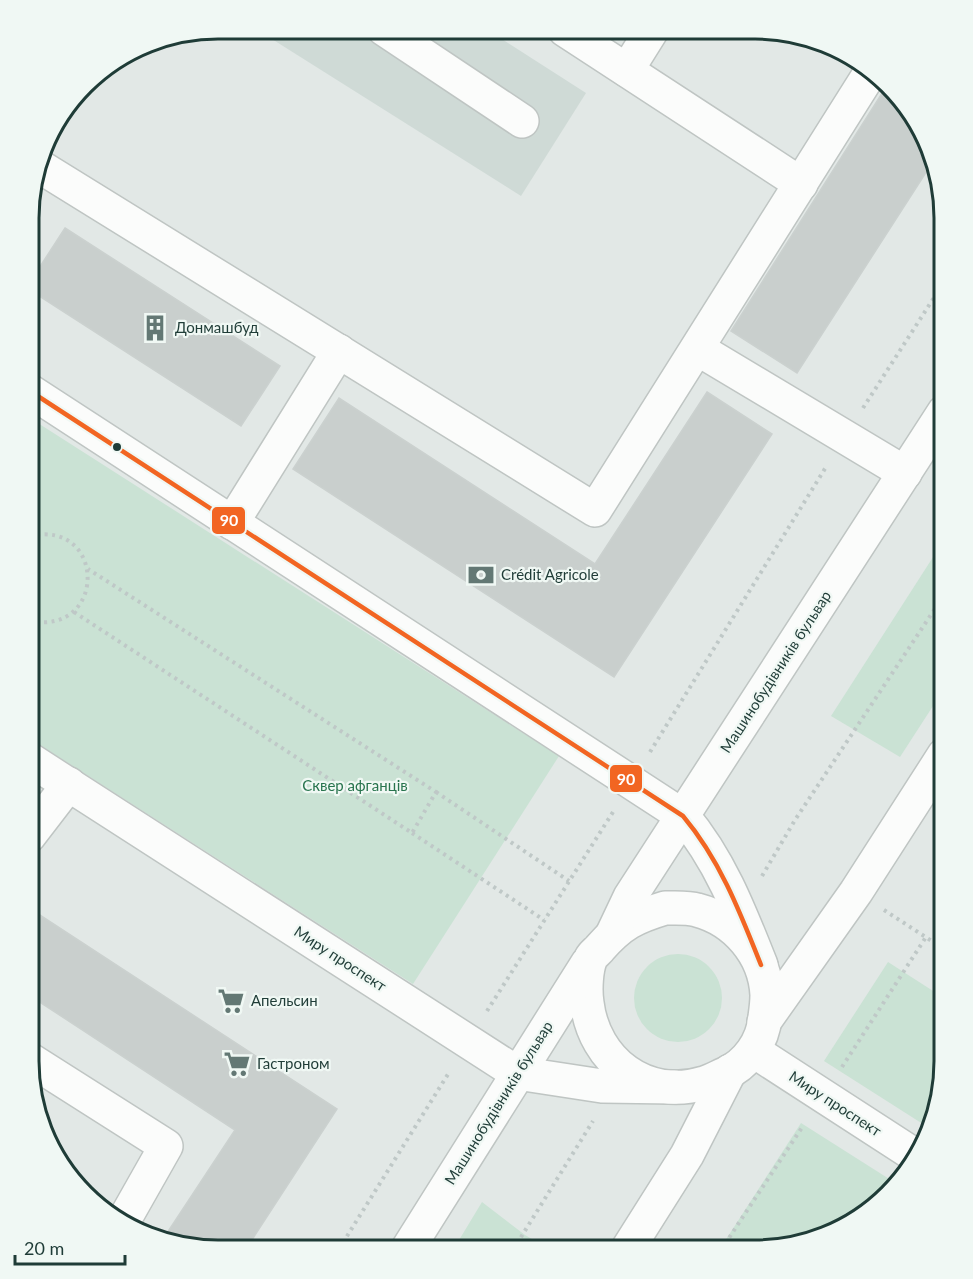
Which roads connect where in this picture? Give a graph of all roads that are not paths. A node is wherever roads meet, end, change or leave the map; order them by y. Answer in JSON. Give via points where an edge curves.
{"nodes":[{"id":1,"x":399,"y":39,"type":"edge"},
{"id":2,"x":579,"y":39,"type":"edge"},
{"id":3,"x":646,"y":39,"type":"edge"},
{"id":4,"x":627,"y":70,"type":"junction"},
{"id":5,"x":867,"y":78,"type":"edge"},
{"id":6,"x":522,"y":121,"type":"dead end"},
{"id":7,"x":45,"y":170,"type":"edge"},
{"id":8,"x":801,"y":184,"type":"junction"},
{"id":9,"x":698,"y":349,"type":"junction"},
{"id":10,"x":339,"y":351,"type":"junction"},
{"id":11,"x":39,"y":397,"type":"edge"},
{"id":12,"x":934,"y":428,"type":"edge"},
{"id":13,"x":905,"y":473,"type":"junction"},
{"id":14,"x":232,"y":523,"type":"junction"},
{"id":15,"x":39,"y":765,"type":"edge"},
{"id":16,"x":934,"y":771,"type":"edge"},
{"id":17,"x":69,"y":784,"type":"junction"},
{"id":18,"x":683,"y":816,"type":"junction"},
{"id":19,"x":39,"y":823,"type":"edge"},
{"id":20,"x":602,"y":946,"type":"junction"},
{"id":21,"x":761,"y":965,"type":"junction"},
{"id":22,"x":750,"y":1048,"type":"junction"},
{"id":23,"x":39,"y":1066,"type":"edge"},
{"id":24,"x":517,"y":1073,"type":"junction"},
{"id":25,"x":675,"y":1087,"type":"junction"},
{"id":26,"x":909,"y":1152,"type":"edge"},
{"id":27,"x":127,"y":1215,"type":"edge"},
{"id":28,"x":413,"y":1240,"type":"edge"},
{"id":29,"x":633,"y":1240,"type":"edge"}],
"edges":[{"from":1,"to":6,"type":"street"},
{"from":2,"to":4,"type":"street"},
{"from":3,"to":4,"type":"street"},
{"from":4,"to":8,"type":"street"},
{"from":5,"to":8,"type":"street"},
{"from":7,"to":10,"type":"street"},
{"from":8,"to":9,"type":"street"},
{"from":9,"to":10,"type":"street","via":[[595,510]]},
{"from":9,"to":13,"type":"street"},
{"from":10,"to":14,"type":"street"},
{"from":11,"to":14,"type":"street"},
{"from":12,"to":13,"type":"street","name":"Машинобудівників бульвар"},
{"from":13,"to":18,"type":"street","name":"Машинобудівників бульвар"},
{"from":14,"to":18,"type":"street"},
{"from":15,"to":17,"type":"street","name":"Миру проспект"},
{"from":16,"to":22,"type":"street"},
{"from":17,"to":19,"type":"street"},
{"from":17,"to":24,"type":"street","name":"Миру проспект"},
{"from":18,"to":20,"type":"street","name":"Машинобудівників бульвар"},
{"from":18,"to":21,"type":"street","via":[[715,860]]},
{"from":20,"to":21,"type":"street","via":[[636,917],[665,908],[695,909],[723,920],[746,940]]},
{"from":20,"to":24,"type":"street","name":"Машинобудівників бульвар"},
{"from":20,"to":25,"type":"street","via":[[585,988],[589,1018],[600,1046],[620,1068],[646,1082]]},
{"from":21,"to":22,"type":"street","via":[[767,994]]},
{"from":22,"to":25,"type":"street","via":[[704,1083]]},
{"from":22,"to":26,"type":"street","name":"Миру проспект"},
{"from":22,"to":29,"type":"street"},
{"from":23,"to":27,"type":"street","via":[[166,1146]]},
{"from":24,"to":25,"type":"street","name":"Миру проспект","via":[[602,1086]]},
{"from":24,"to":28,"type":"street","name":"Машинобудівників бульвар"}]}
